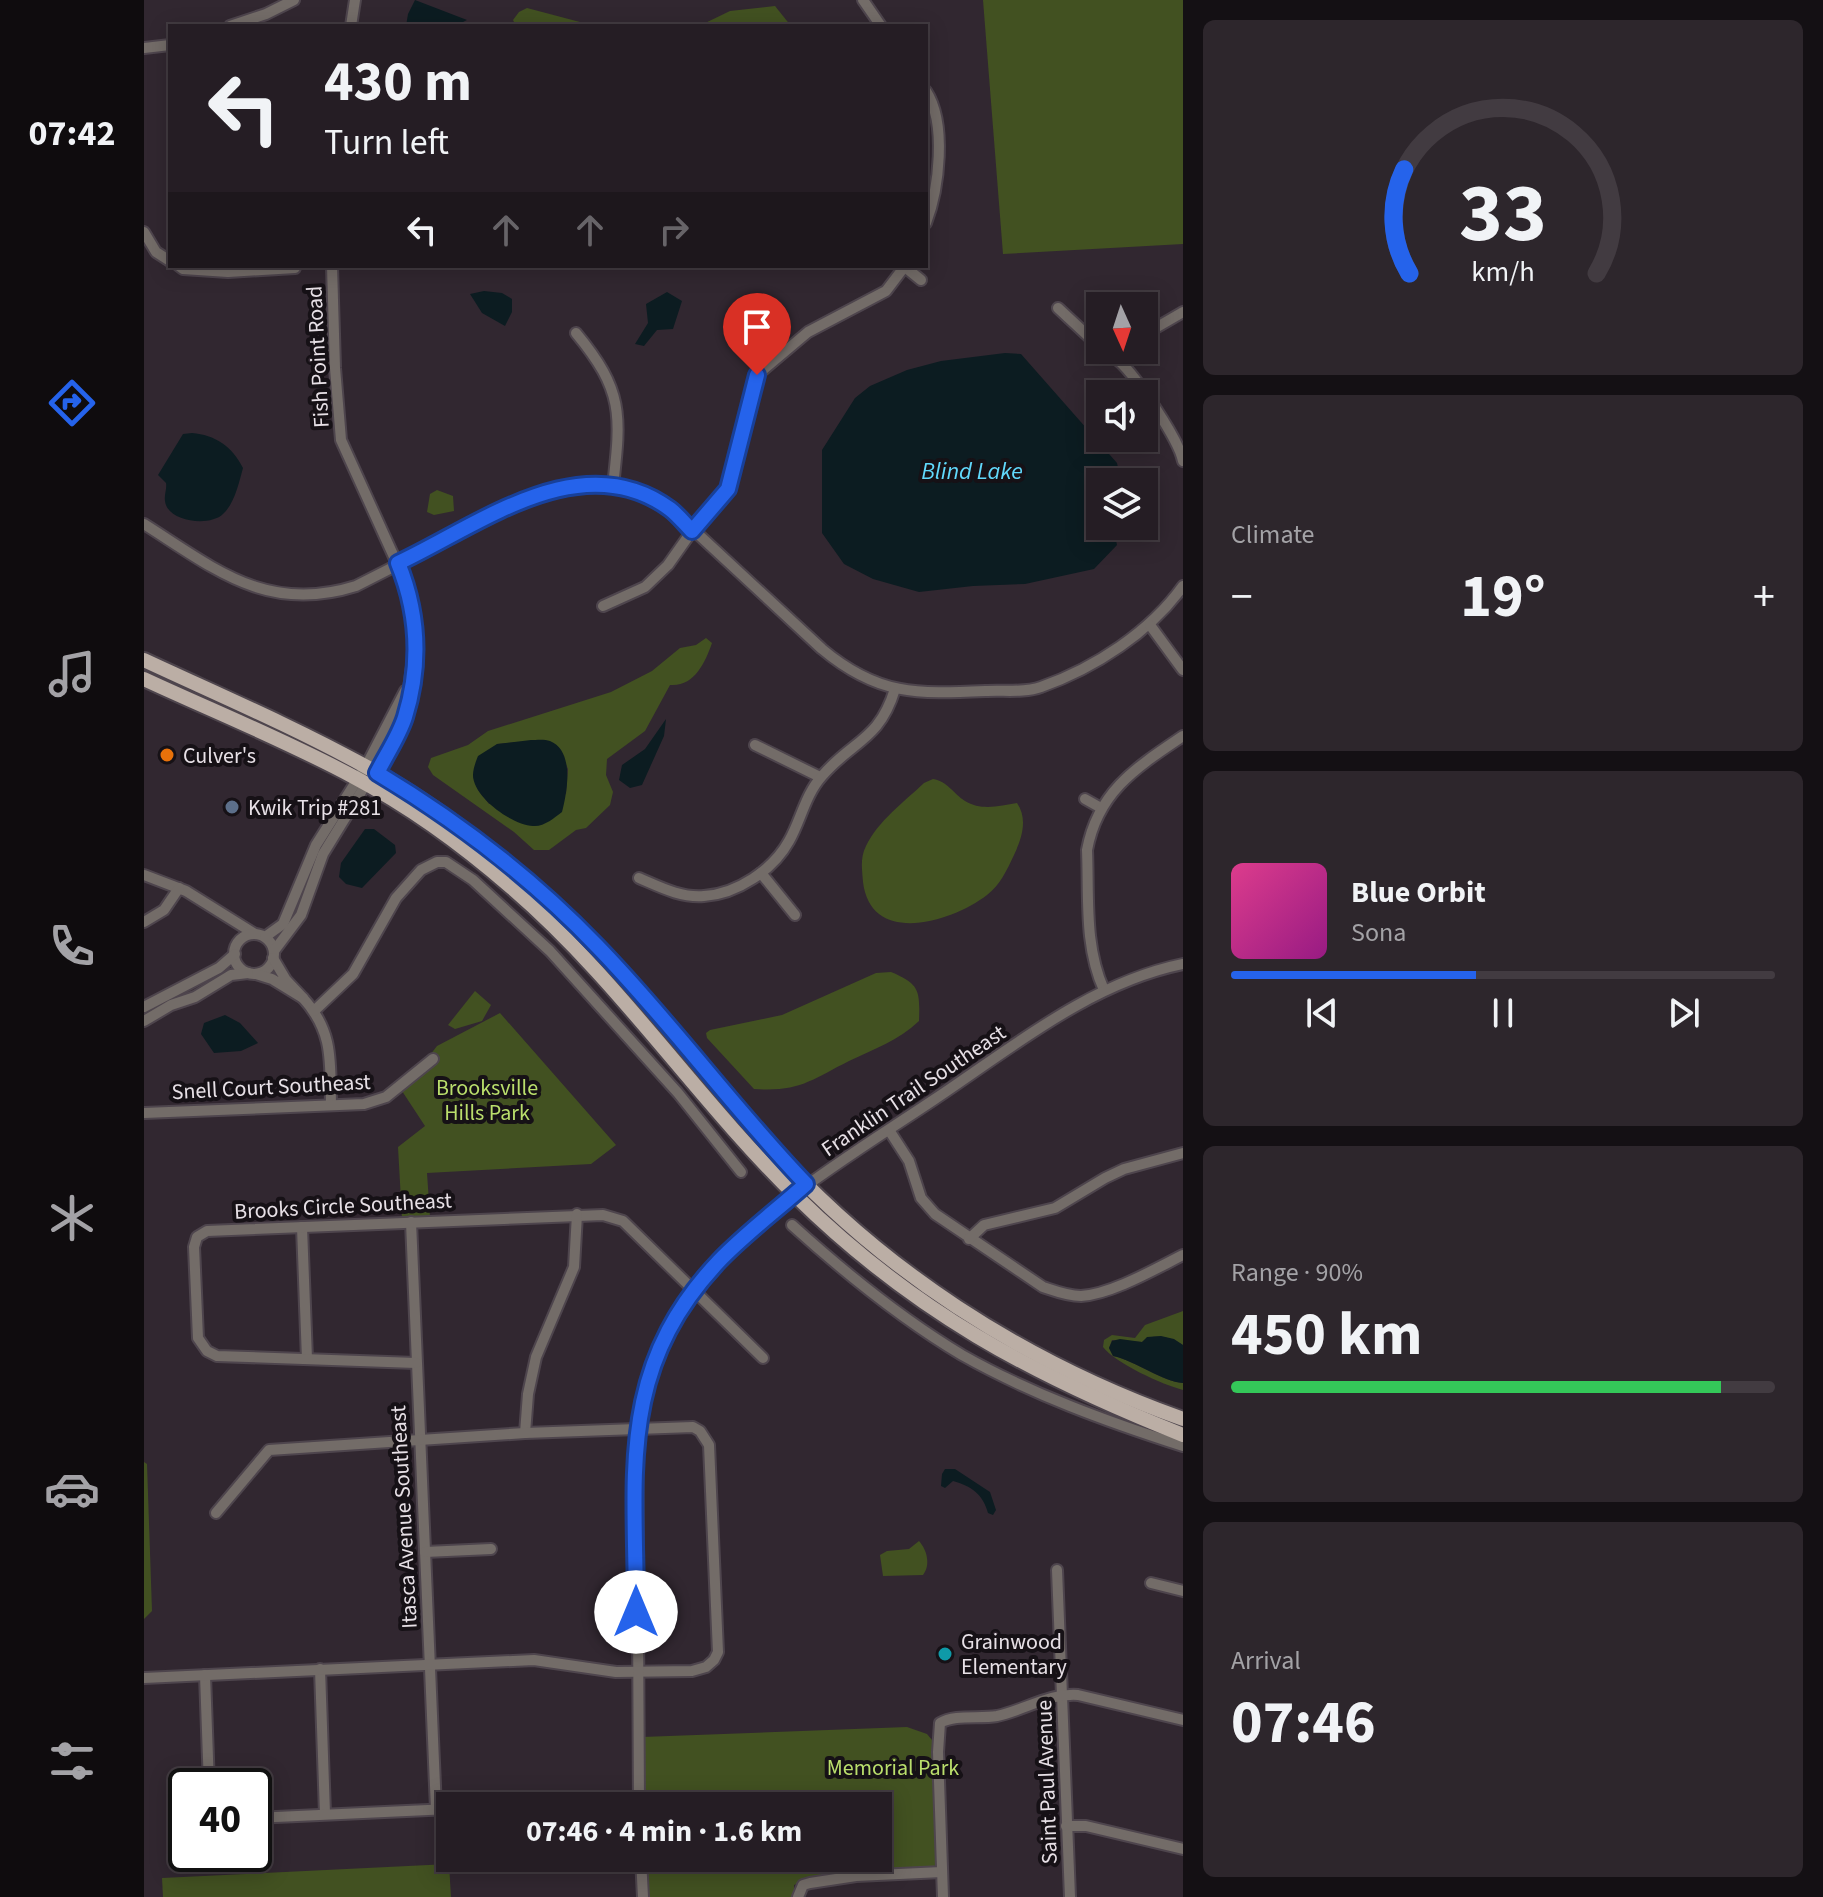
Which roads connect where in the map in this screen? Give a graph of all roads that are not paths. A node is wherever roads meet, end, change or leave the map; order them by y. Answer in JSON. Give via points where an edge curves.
{"nodes":[{"id":1,"x":294,"y":0,"type":"edge"},
{"id":2,"x":355,"y":0,"type":"edge"},
{"id":3,"x":863,"y":0,"type":"edge"},
{"id":4,"x":236,"y":24,"type":"edge"},
{"id":5,"x":351,"y":24,"type":"edge"},
{"id":6,"x":880,"y":24,"type":"edge"},
{"id":7,"x":168,"y":45,"type":"edge"},
{"id":8,"x":144,"y":48,"type":"edge"},
{"id":9,"x":928,"y":94,"type":"edge"},
{"id":10,"x":928,"y":216,"type":"edge"},
{"id":11,"x":144,"y":232,"type":"edge"},
{"id":12,"x":168,"y":260,"type":"edge"},
{"id":13,"x":182,"y":268,"type":"edge"},
{"id":14,"x":295,"y":268,"type":"edge"},
{"id":15,"x":332,"y":268,"type":"edge"},
{"id":16,"x":903,"y":268,"type":"edge"},
{"id":17,"x":907,"y":268,"type":"edge"},
{"id":18,"x":228,"y":269,"type":"edge"},
{"id":19,"x":921,"y":280,"type":"dead end"},
{"id":20,"x":1058,"y":308,"type":"dead end"},
{"id":21,"x":1183,"y":312,"type":"edge"},
{"id":22,"x":1158,"y":327,"type":"edge"},
{"id":23,"x":576,"y":333,"type":"dead end"},
{"id":24,"x":1086,"y":334,"type":"edge"},
{"id":25,"x":1121,"y":364,"type":"edge"},
{"id":26,"x":1183,"y":456,"type":"edge"},
{"id":27,"x":613,"y":486,"type":"junction"},
{"id":28,"x":144,"y":524,"type":"edge"},
{"id":29,"x":692,"y":531,"type":"junction"},
{"id":30,"x":398,"y":563,"type":"junction"},
{"id":31,"x":1183,"y":586,"type":"edge"},
{"id":32,"x":603,"y":606,"type":"dead end"},
{"id":33,"x":1150,"y":625,"type":"junction"},
{"id":34,"x":144,"y":660,"type":"edge"},
{"id":35,"x":1183,"y":670,"type":"edge"},
{"id":36,"x":144,"y":679,"type":"edge"},
{"id":37,"x":895,"y":689,"type":"junction"},
{"id":38,"x":1183,"y":736,"type":"edge"},
{"id":39,"x":755,"y":745,"type":"dead end"},
{"id":40,"x":371,"y":769,"type":"junction"},
{"id":41,"x":820,"y":777,"type":"junction"},
{"id":42,"x":361,"y":781,"type":"junction"},
{"id":43,"x":1085,"y":799,"type":"dead end"},
{"id":44,"x":1101,"y":808,"type":"junction"},
{"id":45,"x":761,"y":873,"type":"junction"},
{"id":46,"x":144,"y":875,"type":"edge"},
{"id":47,"x":639,"y":878,"type":"dead end"},
{"id":48,"x":179,"y":888,"type":"junction"},
{"id":49,"x":795,"y":915,"type":"dead end"},
{"id":50,"x":144,"y":922,"type":"edge"},
{"id":51,"x":234,"y":922,"type":"junction"},
{"id":52,"x":260,"y":936,"type":"junction"},
{"id":53,"x":235,"y":951,"type":"junction"},
{"id":54,"x":274,"y":955,"type":"junction"},
{"id":55,"x":1183,"y":964,"type":"edge"},
{"id":56,"x":252,"y":973,"type":"junction"},
{"id":57,"x":1104,"y":990,"type":"junction"},
{"id":58,"x":303,"y":998,"type":"junction"},
{"id":59,"x":144,"y":1007,"type":"edge"},
{"id":60,"x":314,"y":1011,"type":"junction"},
{"id":61,"x":144,"y":1021,"type":"edge"},
{"id":62,"x":433,"y":1059,"type":"dead end"},
{"id":63,"x":331,"y":1105,"type":"junction"},
{"id":64,"x":144,"y":1113,"type":"edge"},
{"id":65,"x":889,"y":1130,"type":"junction"},
{"id":66,"x":1183,"y":1153,"type":"edge"},
{"id":67,"x":741,"y":1172,"type":"dead end"},
{"id":68,"x":806,"y":1184,"type":"junction"},
{"id":69,"x":794,"y":1195,"type":"junction"},
{"id":70,"x":577,"y":1214,"type":"junction"},
{"id":71,"x":411,"y":1222,"type":"junction"},
{"id":72,"x":792,"y":1225,"type":"dead end"},
{"id":73,"x":302,"y":1227,"type":"junction"},
{"id":74,"x":969,"y":1239,"type":"junction"},
{"id":75,"x":1183,"y":1255,"type":"edge"},
{"id":76,"x":694,"y":1290,"type":"junction"},
{"id":77,"x":763,"y":1358,"type":"dead end"},
{"id":78,"x":307,"y":1359,"type":"junction"},
{"id":79,"x":416,"y":1363,"type":"junction"},
{"id":80,"x":1183,"y":1419,"type":"edge"},
{"id":81,"x":637,"y":1427,"type":"junction"},
{"id":82,"x":525,"y":1433,"type":"junction"},
{"id":83,"x":1183,"y":1435,"type":"edge"},
{"id":84,"x":419,"y":1439,"type":"junction"},
{"id":85,"x":1183,"y":1446,"type":"edge"},
{"id":86,"x":216,"y":1513,"type":"dead end"},
{"id":87,"x":491,"y":1549,"type":"dead end"},
{"id":88,"x":425,"y":1552,"type":"junction"},
{"id":89,"x":1057,"y":1570,"type":"dead end"},
{"id":90,"x":1151,"y":1583,"type":"dead end"},
{"id":91,"x":1183,"y":1591,"type":"edge"},
{"id":92,"x":430,"y":1665,"type":"junction"},
{"id":93,"x":320,"y":1669,"type":"junction"},
{"id":94,"x":637,"y":1673,"type":"junction"},
{"id":95,"x":205,"y":1675,"type":"junction"},
{"id":96,"x":144,"y":1678,"type":"edge"},
{"id":97,"x":1062,"y":1694,"type":"junction"},
{"id":98,"x":1183,"y":1720,"type":"edge"},
{"id":99,"x":208,"y":1768,"type":"edge"},
{"id":100,"x":639,"y":1792,"type":"edge"},
{"id":101,"x":436,"y":1809,"type":"joint"},
{"id":102,"x":325,"y":1814,"type":"junction"},
{"id":103,"x":272,"y":1817,"type":"edge"},
{"id":104,"x":1066,"y":1826,"type":"junction"},
{"id":105,"x":1183,"y":1849,"type":"edge"},
{"id":106,"x":642,"y":1872,"type":"edge"},
{"id":107,"x":942,"y":1872,"type":"junction"},
{"id":108,"x":643,"y":1897,"type":"edge"},
{"id":109,"x":798,"y":1897,"type":"edge"},
{"id":110,"x":943,"y":1897,"type":"edge"},
{"id":111,"x":1070,"y":1897,"type":"edge"}],
"edges":[{"from":1,"to":4,"type":"street"},
{"from":2,"to":5,"type":"street"},
{"from":3,"to":6,"type":"street"},
{"from":7,"to":8,"type":"street"},
{"from":9,"to":10,"type":"street","via":[[938,140]]},
{"from":11,"to":12,"type":"street","via":[[156,252]]},
{"from":13,"to":18,"type":"street"},
{"from":14,"to":18,"type":"street"},
{"from":15,"to":30,"type":"street","name":"Fish Point Road","via":[[341,440]]},
{"from":16,"to":29,"type":"street","via":[[886,291],[808,332],[757,375],[728,489]]},
{"from":17,"to":19,"type":"street"},
{"from":20,"to":24,"type":"street"},
{"from":21,"to":22,"type":"street"},
{"from":23,"to":27,"type":"street","via":[[613,388],[620,421]]},
{"from":25,"to":26,"type":"street"},
{"from":27,"to":29,"type":"street","via":[[671,509]]},
{"from":27,"to":30,"type":"street","via":[[574,484],[539,493]]},
{"from":28,"to":30,"type":"street","via":[[223,575],[266,592],[301,596],[340,591]]},
{"from":29,"to":32,"type":"street","via":[[645,587]]},
{"from":29,"to":37,"type":"street","via":[[834,659]]},
{"from":30,"to":40,"type":"street","name":"Fish Point Road","via":[[415,615],[413,670],[405,718]]},
{"from":31,"to":33,"type":"street"},
{"from":33,"to":35,"type":"street"},
{"from":33,"to":37,"type":"street","via":[[1096,661],[1039,688],[930,694]]},
{"from":34,"to":40,"type":"main road"},
{"from":36,"to":42,"type":"main road"},
{"from":37,"to":41,"type":"street","via":[[889,710],[872,734]]},
{"from":38,"to":44,"type":"street","via":[[1127,776]]},
{"from":39,"to":41,"type":"street"},
{"from":40,"to":42,"type":"street","name":"Fish Point Road"},
{"from":40,"to":68,"type":"main road","via":[[464,830],[571,921]]},
{"from":41,"to":45,"type":"street","via":[[788,842]]},
{"from":42,"to":52,"type":"street","name":"Fish Point Road","via":[[316,845],[289,914],[277,930]]},
{"from":42,"to":54,"type":"street","name":"Fish Point Road","via":[[323,854],[301,915]]},
{"from":42,"to":69,"type":"main road","via":[[456,843],[536,909]]},
{"from":43,"to":44,"type":"street"},
{"from":44,"to":57,"type":"street","via":[[1087,850],[1091,956]]},
{"from":45,"to":47,"type":"street","via":[[733,889],[704,896],[675,893]]},
{"from":45,"to":49,"type":"street"},
{"from":46,"to":48,"type":"street"},
{"from":48,"to":50,"type":"street","via":[[164,910]]},
{"from":48,"to":51,"type":"street"},
{"from":51,"to":52,"type":"street"},
{"from":51,"to":53,"type":"street"},
{"from":52,"to":53,"type":"street","via":[[241,940]]},
{"from":52,"to":54,"type":"street"},
{"from":53,"to":56,"type":"street","via":[[238,965]]},
{"from":53,"to":59,"type":"street","via":[[219,968]]},
{"from":54,"to":56,"type":"street","via":[[267,969]]},
{"from":54,"to":58,"type":"street","via":[[286,980]]},
{"from":55,"to":57,"type":"street","name":"Franklin Trail Southeast"},
{"from":56,"to":58,"type":"street"},
{"from":56,"to":61,"type":"street","via":[[231,975]]},
{"from":57,"to":65,"type":"street","name":"Franklin Trail Southeast"},
{"from":58,"to":60,"type":"street"},
{"from":60,"to":63,"type":"street","via":[[328,1040]]},
{"from":60,"to":67,"type":"street","via":[[353,974],[396,898],[421,870],[446,862],[550,951]]},
{"from":62,"to":63,"type":"street","name":"Snell Court Southeast","via":[[386,1097]]},
{"from":63,"to":64,"type":"street","name":"Snell Court Southeast"},
{"from":65,"to":68,"type":"street","name":"Franklin Trail Southeast"},
{"from":65,"to":74,"type":"street","via":[[909,1161],[921,1198]]},
{"from":66,"to":74,"type":"street","via":[[1124,1169],[1055,1208],[984,1225]]},
{"from":68,"to":69,"type":"street","name":"Franklin Trail Southeast"},
{"from":68,"to":80,"type":"main road","via":[[907,1273],[983,1326],[1092,1383]]},
{"from":69,"to":76,"type":"street","name":"Franklin Trail Southeast","via":[[758,1222]]},
{"from":69,"to":83,"type":"main road","via":[[889,1278],[976,1338],[1087,1395]]},
{"from":70,"to":71,"type":"street","name":"Brooks Circle Southeast"},
{"from":70,"to":76,"type":"street","name":"Brooks Circle Southeast","via":[[623,1221]]},
{"from":70,"to":82,"type":"street","via":[[574,1267],[536,1357]]},
{"from":71,"to":73,"type":"street","name":"Brooks Circle Southeast"},
{"from":71,"to":79,"type":"street","name":"Itasca Avenue Southeast"},
{"from":72,"to":85,"type":"street","via":[[856,1282],[964,1356],[1085,1412]]},
{"from":73,"to":78,"type":"street"},
{"from":73,"to":78,"type":"street","name":"Brooks Circle Southeast","via":[[207,1231],[194,1247],[198,1338],[207,1351],[217,1356]]},
{"from":74,"to":75,"type":"street","via":[[1043,1287],[1081,1296]]},
{"from":76,"to":77,"type":"street","name":"Brooks Circle Southeast"},
{"from":76,"to":81,"type":"street","name":"Franklin Trail Southeast","via":[[659,1349]]},
{"from":78,"to":79,"type":"street","name":"Brooks Circle Southeast"},
{"from":79,"to":84,"type":"street","name":"Itasca Avenue Southeast"},
{"from":81,"to":82,"type":"street"},
{"from":81,"to":94,"type":"street","name":"Franklin Trail Southeast"},
{"from":81,"to":94,"type":"street","via":[[684,1426],[700,1431],[709,1445],[718,1652],[706,1667],[692,1671]]},
{"from":82,"to":84,"type":"street"},
{"from":84,"to":86,"type":"street","via":[[269,1450]]},
{"from":84,"to":88,"type":"street","name":"Itasca Avenue Southeast"},
{"from":87,"to":88,"type":"street"},
{"from":88,"to":92,"type":"street","name":"Itasca Avenue Southeast"},
{"from":89,"to":97,"type":"street","name":"Saint Paul Avenue"},
{"from":90,"to":91,"type":"street"},
{"from":92,"to":93,"type":"street"},
{"from":92,"to":94,"type":"street","via":[[534,1660]]},
{"from":92,"to":101,"type":"street","name":"Itasca Avenue Southeast"},
{"from":93,"to":95,"type":"street"},
{"from":93,"to":102,"type":"street"},
{"from":94,"to":100,"type":"street","name":"Franklin Trail Southeast"},
{"from":95,"to":96,"type":"street"},
{"from":95,"to":99,"type":"street"},
{"from":97,"to":98,"type":"street"},
{"from":97,"to":104,"type":"street","name":"Saint Paul Avenue"},
{"from":97,"to":107,"type":"street","via":[[998,1715],[940,1723]]},
{"from":101,"to":102,"type":"street"},
{"from":102,"to":103,"type":"street"},
{"from":104,"to":105,"type":"street"},
{"from":104,"to":111,"type":"street","name":"Saint Paul Avenue"},
{"from":106,"to":108,"type":"street"},
{"from":107,"to":109,"type":"street","via":[[810,1883],[803,1885]]},
{"from":107,"to":110,"type":"street"}]}
